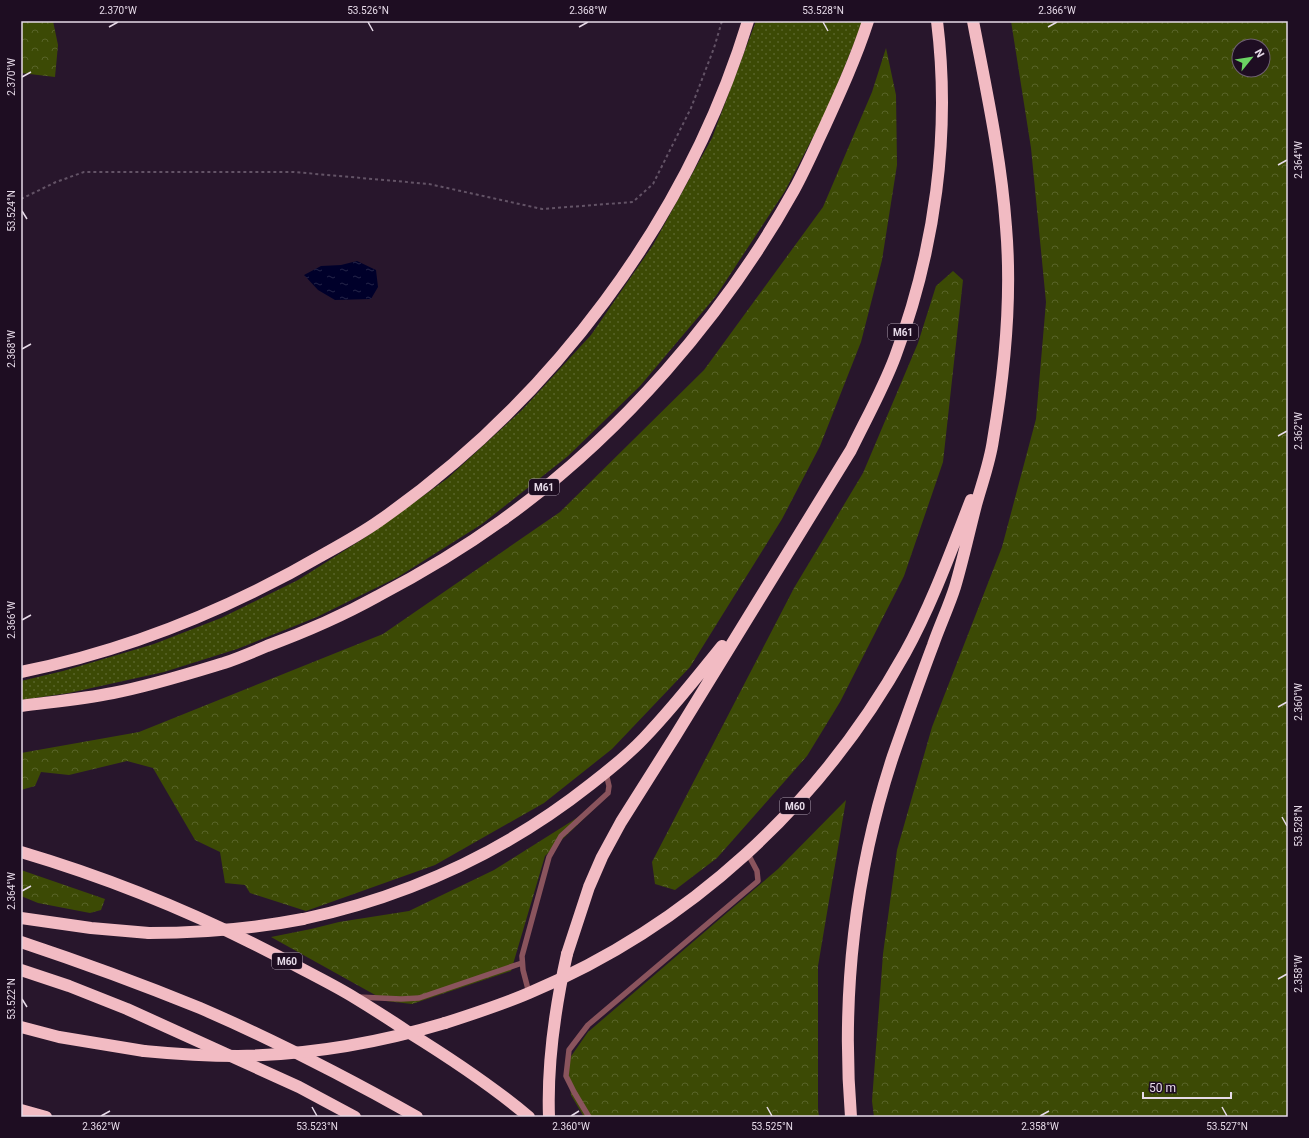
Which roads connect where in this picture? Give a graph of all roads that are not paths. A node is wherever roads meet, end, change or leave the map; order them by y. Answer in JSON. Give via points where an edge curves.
{"nodes":[{"id":1,"x":748,"y":21,"type":"edge"},
{"id":2,"x":868,"y":21,"type":"edge"},
{"id":3,"x":937,"y":21,"type":"edge"},
{"id":4,"x":973,"y":21,"type":"edge"},
{"id":5,"x":993,"y":442,"type":"junction"},
{"id":6,"x":753,"y":608,"type":"junction"},
{"id":7,"x":21,"y":672,"type":"edge"},
{"id":8,"x":21,"y":706,"type":"edge"},
{"id":9,"x":606,"y":773,"type":"junction"},
{"id":10,"x":21,"y":852,"type":"edge"},
{"id":11,"x":748,"y":854,"type":"junction"},
{"id":12,"x":24,"y":917,"type":"edge"},
{"id":13,"x":21,"y":942,"type":"edge"},
{"id":14,"x":522,"y":962,"type":"junction"},
{"id":15,"x":21,"y":970,"type":"edge"},
{"id":16,"x":529,"y":993,"type":"junction"},
{"id":17,"x":354,"y":997,"type":"junction"},
{"id":18,"x":21,"y":1028,"type":"edge"},
{"id":19,"x":21,"y":1110,"type":"edge"},
{"id":20,"x":46,"y":1117,"type":"edge"},
{"id":21,"x":355,"y":1117,"type":"edge"},
{"id":22,"x":417,"y":1117,"type":"edge"},
{"id":23,"x":529,"y":1117,"type":"edge"},
{"id":24,"x":549,"y":1117,"type":"edge"},
{"id":25,"x":589,"y":1117,"type":"edge"},
{"id":26,"x":852,"y":1117,"type":"edge"}],
"edges":[{"from":1,"to":7,"type":"highway","via":[[728,78],[696,151],[648,238],[610,294],[551,368],[503,419],[461,457],[377,523],[247,597],[151,637],[105,652]]},
{"from":2,"to":8,"type":"highway","number":"M61","via":[[845,84],[795,189],[734,285],[694,339],[649,389],[594,445],[552,481],[454,553],[352,610],[300,634],[227,662],[112,694]]},
{"from":3,"to":6,"type":"highway","number":"M61","via":[[942,109],[938,178],[928,242],[909,315],[895,358],[851,450]]},
{"from":4,"to":5,"type":"highway","via":[[995,137],[1007,230],[1007,328]]},
{"from":5,"to":11,"type":"highway","number":"M60","via":[[939,581],[919,626],[888,681],[854,735],[822,775]]},
{"from":5,"to":26,"type":"highway","via":[[954,588],[892,759],[867,859],[854,941],[849,995],[848,1056]]},
{"from":6,"to":9,"type":"highway","via":[[673,708]]},
{"from":6,"to":24,"type":"highway","bridge":true,"via":[[621,822],[589,887],[567,954],[559,993],[552,1036]]},
{"from":9,"to":12,"type":"highway","bridge":true,"via":[[569,802],[519,835],[474,860],[385,897],[329,914],[253,928],[149,933],[91,928]]},
{"from":9,"to":14,"type":"lane","via":[[608,793],[561,836],[549,856]]},
{"from":10,"to":17,"type":"highway","number":"M60","via":[[115,883],[231,932]]},
{"from":11,"to":16,"type":"highway","number":"M60","via":[[685,905],[653,926],[582,968]]},
{"from":11,"to":25,"type":"lane","via":[[757,872],[758,881],[588,1025],[569,1050],[566,1076]]},
{"from":13,"to":22,"type":"highway","via":[[119,976],[200,1008],[321,1065]]},
{"from":14,"to":16,"type":"lane"},
{"from":14,"to":17,"type":"lane","via":[[419,998]]},
{"from":15,"to":21,"type":"highway","via":[[127,1009],[299,1087]]},
{"from":16,"to":18,"type":"highway","number":"M60","bridge":true,"via":[[445,1024],[404,1035],[305,1051],[240,1056],[144,1051],[58,1037]]},
{"from":17,"to":23,"type":"highway","number":"M60","via":[[505,1096]]},
{"from":19,"to":20,"type":"highway"}]}
